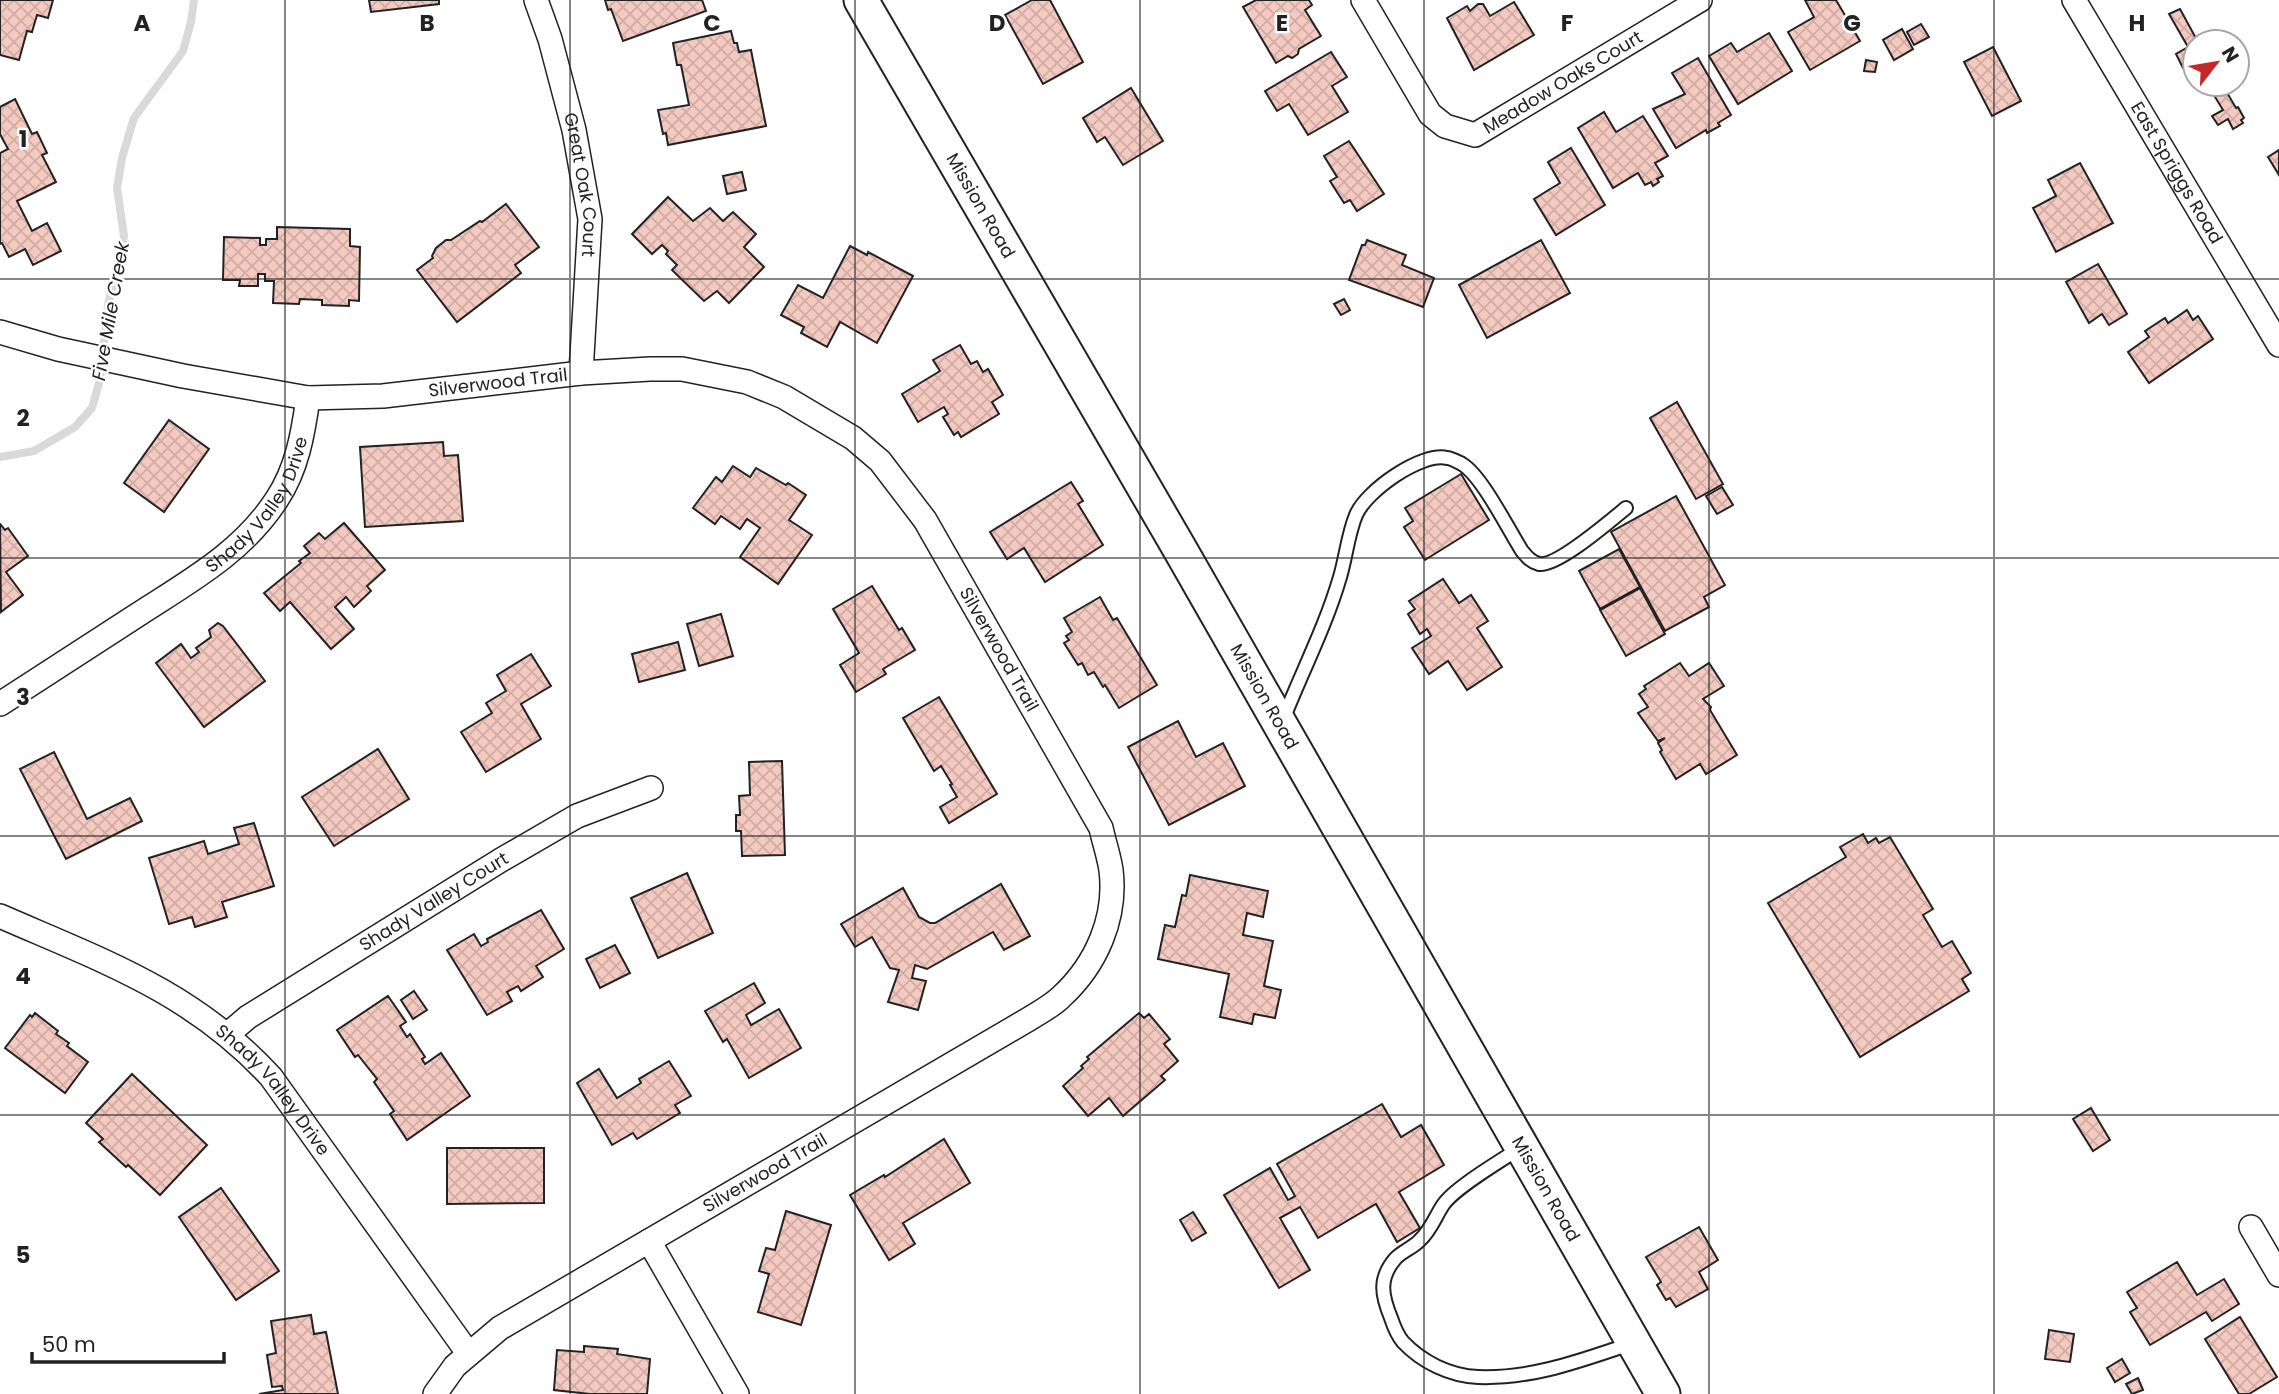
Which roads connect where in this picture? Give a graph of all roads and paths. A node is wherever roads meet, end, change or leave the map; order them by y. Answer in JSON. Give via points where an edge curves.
{"nodes":[{"id":1,"x":536,"y":0,"type":"edge"},
{"id":2,"x":861,"y":0,"type":"edge"},
{"id":3,"x":1363,"y":0,"type":"edge"},
{"id":4,"x":1700,"y":0,"type":"edge"},
{"id":5,"x":2074,"y":0,"type":"edge"},
{"id":6,"x":0,"y":332,"type":"edge"},
{"id":7,"x":2279,"y":345,"type":"edge"},
{"id":8,"x":581,"y":373,"type":"junction"},
{"id":9,"x":308,"y":398,"type":"junction"},
{"id":10,"x":1626,"y":508,"type":"dead end"},
{"id":11,"x":0,"y":704,"type":"edge"},
{"id":12,"x":1279,"y":722,"type":"junction"},
{"id":13,"x":651,"y":788,"type":"dead end"},
{"id":14,"x":0,"y":916,"type":"edge"},
{"id":15,"x":228,"y":1034,"type":"junction"},
{"id":16,"x":1521,"y":1147,"type":"junction"},
{"id":17,"x":2251,"y":1227,"type":"dead end"},
{"id":18,"x":649,"y":1241,"type":"junction"},
{"id":19,"x":2279,"y":1275,"type":"edge"},
{"id":20,"x":1633,"y":1343,"type":"junction"},
{"id":21,"x":468,"y":1353,"type":"junction"},
{"id":22,"x":435,"y":1394,"type":"edge"},
{"id":23,"x":737,"y":1394,"type":"edge"},
{"id":24,"x":1663,"y":1394,"type":"edge"}],
"edges":[{"from":1,"to":8,"type":"street","name":"Great Oak Court","via":[[574,130],[590,219]]},
{"from":2,"to":12,"type":"street","name":"Mission Road"},
{"from":3,"to":4,"type":"street","name":"Meadow Oaks Court","via":[[1430,114],[1445,126],[1475,135]]},
{"from":5,"to":7,"type":"street","name":"East Spriggs Road"},
{"from":6,"to":9,"type":"street","name":"Silverwood Trail","via":[[58,349]]},
{"from":8,"to":9,"type":"street","name":"Silverwood Trail","via":[[383,396]]},
{"from":8,"to":18,"type":"street","name":"Silverwood Trail","via":[[682,369],[747,382],[816,414],[880,461],[925,520],[1076,782],[1101,828],[1111,871],[1111,907],[1104,933],[1088,966],[1060,998]]},
{"from":9,"to":11,"type":"street","name":"Shady Valley Drive","via":[[292,471],[256,529],[218,564]]},
{"from":10,"to":12,"type":"lane","via":[[1575,548],[1540,564],[1522,551],[1464,465],[1446,457],[1401,471],[1370,495],[1356,513],[1330,608]]},
{"from":12,"to":16,"type":"street","name":"Mission Road"},
{"from":13,"to":15,"type":"street","name":"Shady Valley Court","via":[[577,816],[501,860],[247,1017]]},
{"from":14,"to":15,"type":"street","name":"Shady Valley Drive","via":[[153,984]]},
{"from":15,"to":21,"type":"street","name":"Shady Valley Drive","via":[[271,1077]]},
{"from":16,"to":20,"type":"street","name":"Mission Road"},
{"from":16,"to":20,"type":"lane","via":[[1443,1203],[1420,1241],[1396,1257],[1386,1272],[1381,1285],[1384,1301],[1398,1336],[1428,1363],[1476,1377],[1552,1370]]},
{"from":17,"to":19,"type":"street"},
{"from":18,"to":21,"type":"street","name":"Silverwood Trail","via":[[500,1328]]},
{"from":18,"to":23,"type":"street"},
{"from":20,"to":24,"type":"street","name":"Mission Road"},
{"from":21,"to":22,"type":"street","name":"Silverwood Trail"}]}
